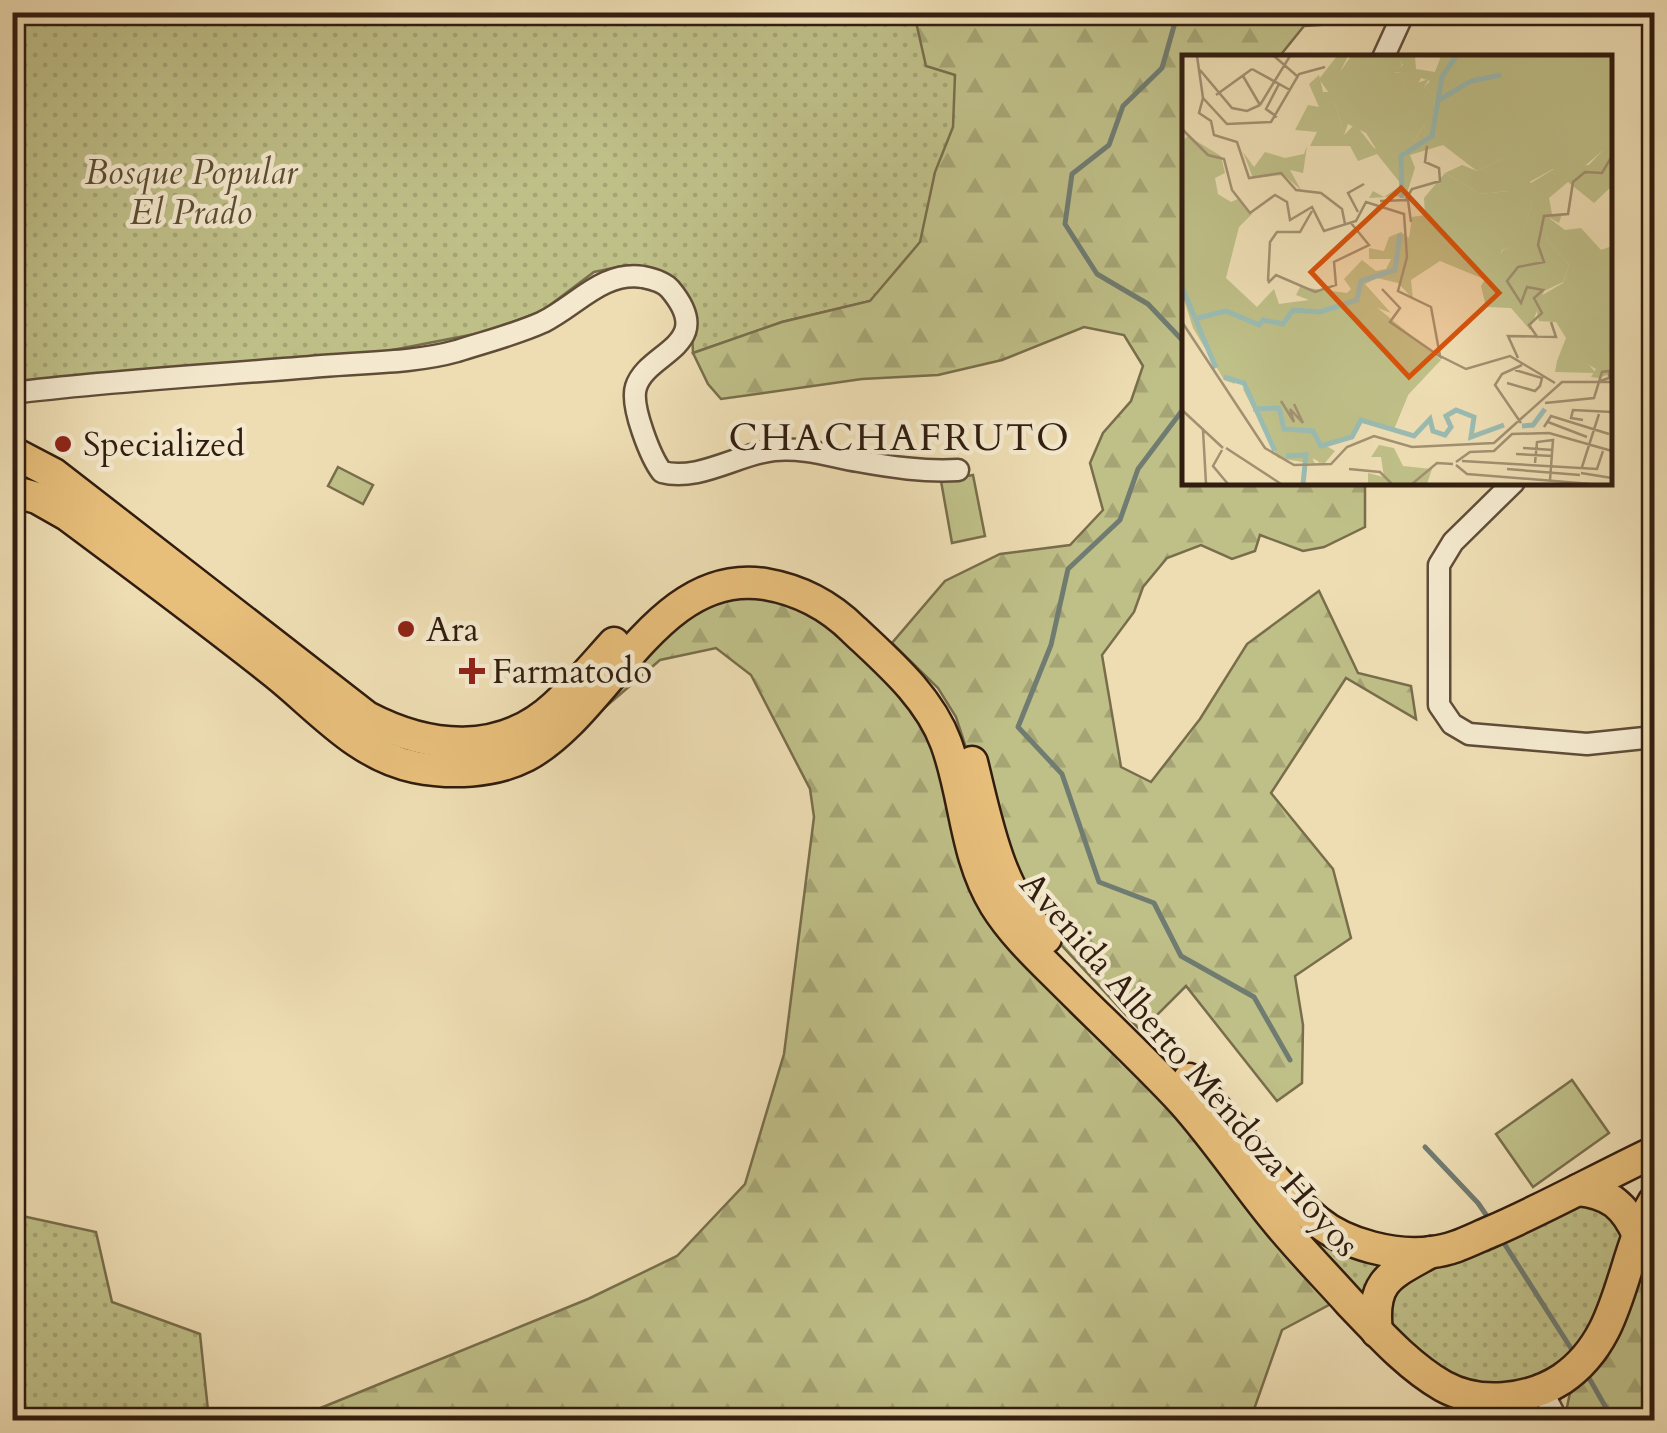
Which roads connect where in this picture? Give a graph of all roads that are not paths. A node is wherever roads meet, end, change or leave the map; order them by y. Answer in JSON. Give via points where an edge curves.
{"nodes":[{"id":1,"x":1404,"y":12,"type":"edge"},
{"id":2,"x":1384,"y":55,"type":"edge"},
{"id":3,"x":12,"y":393,"type":"edge"},
{"id":4,"x":12,"y":452,"type":"edge"},
{"id":5,"x":958,"y":470,"type":"dead end"},
{"id":6,"x":1511,"y":485,"type":"edge"},
{"id":7,"x":12,"y":491,"type":"edge"},
{"id":8,"x":1654,"y":737,"type":"edge"},
{"id":9,"x":1654,"y":1152,"type":"edge"},
{"id":10,"x":1578,"y":1190,"type":"junction"},
{"id":11,"x":1654,"y":1201,"type":"edge"},
{"id":12,"x":1638,"y":1235,"type":"junction"},
{"id":13,"x":1432,"y":1252,"type":"junction"},
{"id":14,"x":1377,"y":1332,"type":"junction"},
{"id":15,"x":1554,"y":1384,"type":"junction"},
{"id":16,"x":1557,"y":1420,"type":"edge"}],
"edges":[{"from":1,"to":2,"type":"street"},
{"from":3,"to":5,"type":"street","via":[[452,352],[541,323],[606,281],[628,275],[668,286],[684,315],[677,346],[636,388],[636,407],[662,472],[689,474],[777,450]]},
{"from":4,"to":13,"type":"main road","name":"Avenida Alberto Mendoza Hoyos","via":[[54,474],[366,717],[423,741],[458,744],[528,726],[555,706],[652,601],[684,581],[755,565],[796,572],[825,586],[938,688],[956,717],[994,853],[1038,930],[1194,1084],[1319,1223],[1380,1248]]},
{"from":6,"to":8,"type":"street","via":[[1439,565],[1438,705],[1469,734],[1587,744]]},
{"from":7,"to":14,"type":"main road","name":"Avenida Alberto Mendoza Hoyos","via":[[67,515],[350,737],[383,758],[418,768],[472,770],[512,762],[549,742],[690,598],[754,582],[793,589],[820,603],[921,696],[938,723],[973,862],[996,907],[1180,1099],[1277,1222]]},
{"from":9,"to":10,"type":"main road","name":"Avenida Alberto Mendoza Hoyos"},
{"from":10,"to":12,"type":"main road","via":[[1621,1205]]},
{"from":10,"to":13,"type":"main road","name":"Avenida Alberto Mendoza Hoyos"},
{"from":11,"to":12,"type":"main road"},
{"from":12,"to":15,"type":"main road","via":[[1605,1333]]},
{"from":13,"to":14,"type":"main road","via":[[1381,1286],[1374,1306]]},
{"from":14,"to":15,"type":"main road","name":"Avenida Alberto Mendoza Hoyos","via":[[1444,1387],[1468,1396],[1515,1398]]},
{"from":15,"to":16,"type":"street"}]}
